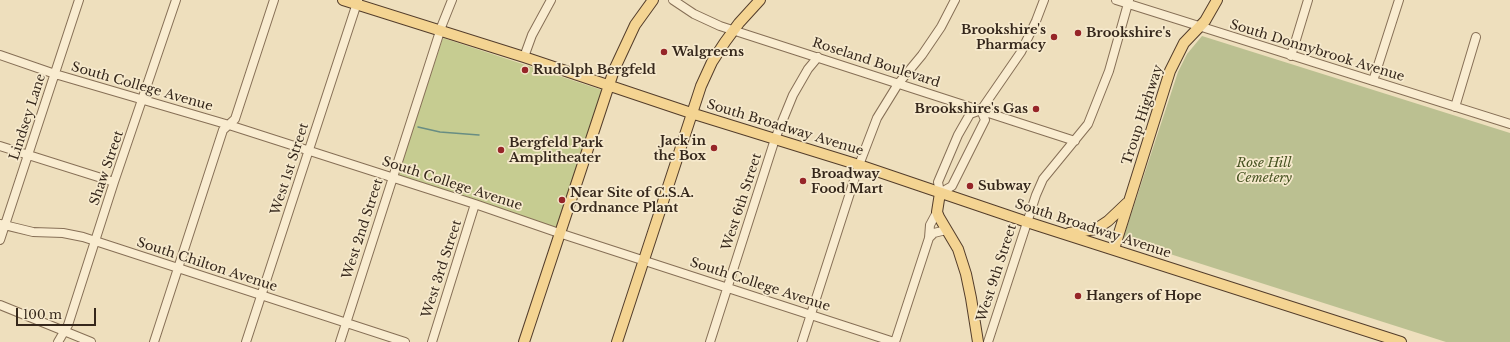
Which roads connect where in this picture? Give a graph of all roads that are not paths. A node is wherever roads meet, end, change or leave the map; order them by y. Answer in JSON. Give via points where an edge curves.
{"nodes":[{"id":1,"x":79,"y":0,"type":"edge"},
{"id":2,"x":176,"y":0,"type":"edge"},
{"id":3,"x":274,"y":0,"type":"edge"},
{"id":4,"x":343,"y":0,"type":"edge"},
{"id":5,"x":452,"y":0,"type":"edge"},
{"id":6,"x":551,"y":0,"type":"edge"},
{"id":7,"x":653,"y":0,"type":"edge"},
{"id":8,"x":673,"y":0,"type":"edge"},
{"id":9,"x":760,"y":0,"type":"edge"},
{"id":10,"x":955,"y":0,"type":"edge"},
{"id":11,"x":1044,"y":0,"type":"edge"},
{"id":12,"x":1116,"y":0,"type":"edge"},
{"id":13,"x":1217,"y":0,"type":"edge"},
{"id":14,"x":1308,"y":0,"type":"edge"},
{"id":15,"x":1398,"y":0,"type":"edge"},
{"id":16,"x":357,"y":2,"type":"edge"},
{"id":17,"x":1129,"y":2,"type":"edge"},
{"id":18,"x":1199,"y":26,"type":"junction"},
{"id":19,"x":733,"y":31,"type":"junction"},
{"id":20,"x":440,"y":32,"type":"junction"},
{"id":21,"x":1476,"y":37,"type":"dead end"},
{"id":22,"x":0,"y":55,"type":"edge"},
{"id":23,"x":1291,"y":56,"type":"junction"},
{"id":24,"x":524,"y":57,"type":"junction"},
{"id":25,"x":818,"y":57,"type":"junction"},
{"id":26,"x":55,"y":74,"type":"junction"},
{"id":27,"x":1373,"y":81,"type":"junction"},
{"id":28,"x":898,"y":84,"type":"junction"},
{"id":29,"x":608,"y":86,"type":"junction"},
{"id":30,"x":143,"y":99,"type":"junction"},
{"id":31,"x":1455,"y":106,"type":"junction"},
{"id":32,"x":981,"y":110,"type":"junction"},
{"id":33,"x":691,"y":114,"type":"junction"},
{"id":34,"x":1510,"y":124,"type":"edge"},
{"id":35,"x":229,"y":125,"type":"junction"},
{"id":36,"x":775,"y":139,"type":"junction"},
{"id":37,"x":1074,"y":141,"type":"junction"},
{"id":38,"x":0,"y":146,"type":"edge"},
{"id":39,"x":309,"y":150,"type":"junction"},
{"id":40,"x":28,"y":155,"type":"junction"},
{"id":41,"x":859,"y":165,"type":"junction"},
{"id":42,"x":392,"y":177,"type":"junction"},
{"id":43,"x":114,"y":182,"type":"junction"},
{"id":44,"x":940,"y":193,"type":"junction"},
{"id":45,"x":1129,"y":202,"type":"junction"},
{"id":46,"x":476,"y":204,"type":"junction"},
{"id":47,"x":937,"y":212,"type":"junction"},
{"id":48,"x":1027,"y":222,"type":"junction"},
{"id":49,"x":2,"y":225,"type":"edge"},
{"id":50,"x":946,"y":230,"type":"junction"},
{"id":51,"x":560,"y":233,"type":"junction"},
{"id":52,"x":1065,"y":234,"type":"junction"},
{"id":53,"x":929,"y":238,"type":"junction"},
{"id":54,"x":0,"y":240,"type":"edge"},
{"id":55,"x":96,"y":240,"type":"junction"},
{"id":56,"x":1114,"y":249,"type":"junction"},
{"id":57,"x":644,"y":260,"type":"junction"},
{"id":58,"x":178,"y":268,"type":"junction"},
{"id":59,"x":728,"y":287,"type":"junction"},
{"id":60,"x":261,"y":295,"type":"junction"},
{"id":61,"x":0,"y":305,"type":"edge"},
{"id":62,"x":811,"y":315,"type":"junction"},
{"id":63,"x":346,"y":323,"type":"junction"},
{"id":64,"x":64,"y":331,"type":"junction"},
{"id":65,"x":991,"y":332,"type":"junction"},
{"id":66,"x":977,"y":341,"type":"edge"},
{"id":67,"x":58,"y":342,"type":"edge"},
{"id":68,"x":92,"y":342,"type":"edge"},
{"id":69,"x":154,"y":342,"type":"edge"},
{"id":70,"x":246,"y":342,"type":"edge"},
{"id":71,"x":340,"y":342,"type":"edge"},
{"id":72,"x":405,"y":342,"type":"edge"},
{"id":73,"x":432,"y":342,"type":"edge"},
{"id":74,"x":524,"y":342,"type":"edge"},
{"id":75,"x":617,"y":342,"type":"edge"},
{"id":76,"x":710,"y":342,"type":"edge"},
{"id":77,"x":802,"y":342,"type":"edge"},
{"id":78,"x":895,"y":342,"type":"edge"},
{"id":79,"x":988,"y":342,"type":"edge"},
{"id":80,"x":1401,"y":342,"type":"edge"}],
"edges":[{"from":1,"to":26,"type":"street","name":"Lindsey Lane"},
{"from":2,"to":30,"type":"street","name":"Shaw Street"},
{"from":3,"to":35,"type":"street","via":[[234,119]]},
{"from":4,"to":16,"type":"main road","name":"South Broadway Avenue"},
{"from":5,"to":20,"type":"street","name":"West 2nd Street"},
{"from":6,"to":24,"type":"street","via":[[532,35]]},
{"from":7,"to":29,"type":"main road","via":[[629,36]]},
{"from":8,"to":19,"type":"street","name":"Roseland Boulevard","via":[[694,14]]},
{"from":9,"to":19,"type":"main road"},
{"from":10,"to":28,"type":"street","via":[[922,55]]},
{"from":11,"to":32,"type":"street","via":[[1026,43]]},
{"from":12,"to":17,"type":"street","name":"South Donnybrook Avenue"},
{"from":13,"to":18,"type":"main road","name":"Troup Highway","via":[[1210,14]]},
{"from":14,"to":23,"type":"street"},
{"from":15,"to":27,"type":"street"},
{"from":16,"to":20,"type":"main road","name":"South Broadway Avenue"},
{"from":16,"to":39,"type":"street","name":"West 1st Street"},
{"from":17,"to":18,"type":"street","name":"South Donnybrook Avenue"},
{"from":17,"to":37,"type":"street","name":"West 9th Street","via":[[1098,103],[1088,124]]},
{"from":18,"to":23,"type":"street","name":"South Donnybrook Avenue"},
{"from":18,"to":45,"type":"main road","name":"Troup Highway","via":[[1184,43],[1170,71]]},
{"from":19,"to":25,"type":"street","name":"Roseland Boulevard"},
{"from":19,"to":33,"type":"main road","via":[[707,73]]},
{"from":20,"to":24,"type":"main road","name":"South Broadway Avenue"},
{"from":20,"to":42,"type":"street","name":"West 2nd Street"},
{"from":21,"to":31,"type":"street"},
{"from":22,"to":26,"type":"street","name":"South College Avenue"},
{"from":23,"to":27,"type":"street","name":"South Donnybrook Avenue"},
{"from":24,"to":29,"type":"main road","name":"South Broadway Avenue"},
{"from":25,"to":28,"type":"street","name":"Roseland Boulevard"},
{"from":25,"to":36,"type":"street","name":"West 6th Street","via":[[793,95]]},
{"from":26,"to":30,"type":"street","name":"South College Avenue"},
{"from":26,"to":40,"type":"street","name":"Lindsey Lane"},
{"from":27,"to":31,"type":"street","name":"South Donnybrook Avenue"},
{"from":28,"to":32,"type":"street","name":"Roseland Boulevard"},
{"from":28,"to":41,"type":"street","via":[[877,118]]},
{"from":29,"to":33,"type":"main road","name":"South Broadway Avenue"},
{"from":29,"to":51,"type":"main road"},
{"from":30,"to":35,"type":"street","name":"South College Avenue"},
{"from":30,"to":43,"type":"street","name":"Shaw Street"},
{"from":31,"to":34,"type":"street","name":"South Donnybrook Avenue"},
{"from":32,"to":37,"type":"street","name":"Roseland Boulevard"},
{"from":32,"to":44,"type":"street","via":[[970,114],[958,135],[938,182]]},
{"from":32,"to":44,"type":"street","via":[[985,120],[952,186]]},
{"from":33,"to":36,"type":"main road","name":"South Broadway Avenue"},
{"from":33,"to":57,"type":"main road"},
{"from":35,"to":39,"type":"street","name":"South College Avenue"},
{"from":35,"to":58,"type":"street","via":[[223,130]]},
{"from":36,"to":41,"type":"main road","name":"South Broadway Avenue"},
{"from":36,"to":59,"type":"street","name":"West 6th Street"},
{"from":37,"to":48,"type":"street","name":"West 9th Street","via":[[1043,179]]},
{"from":38,"to":40,"type":"street"},
{"from":39,"to":42,"type":"street","name":"South College Avenue"},
{"from":39,"to":60,"type":"street","name":"West 1st Street"},
{"from":40,"to":43,"type":"street"},
{"from":40,"to":49,"type":"street","name":"Lindsey Lane"},
{"from":41,"to":44,"type":"main road","name":"South Broadway Avenue"},
{"from":41,"to":62,"type":"street"},
{"from":42,"to":46,"type":"street","name":"South College Avenue"},
{"from":42,"to":63,"type":"street","name":"West 2nd Street"},
{"from":43,"to":55,"type":"street","name":"Shaw Street"},
{"from":44,"to":47,"type":"main road"},
{"from":44,"to":48,"type":"main road","name":"South Broadway Avenue"},
{"from":45,"to":52,"type":"main road","via":[[1096,229]]},
{"from":45,"to":56,"type":"main road","name":"Troup Highway"},
{"from":46,"to":51,"type":"street","name":"South College Avenue"},
{"from":46,"to":73,"type":"street","name":"West 3rd Street"},
{"from":47,"to":50,"type":"main road"},
{"from":47,"to":53,"type":"street","via":[[930,225]]},
{"from":48,"to":52,"type":"main road","name":"South Broadway Avenue"},
{"from":48,"to":65,"type":"street","name":"West 9th Street"},
{"from":49,"to":54,"type":"street","name":"Lindsey Lane"},
{"from":49,"to":55,"type":"street","name":"South Chilton Avenue"},
{"from":50,"to":53,"type":"street","via":[[934,233]]},
{"from":50,"to":66,"type":"main road","via":[[958,249],[966,274]]},
{"from":51,"to":57,"type":"street","name":"South College Avenue"},
{"from":51,"to":74,"type":"main road"},
{"from":52,"to":56,"type":"main road","name":"South Broadway Avenue"},
{"from":53,"to":78,"type":"street"},
{"from":55,"to":58,"type":"street","name":"South Chilton Avenue"},
{"from":55,"to":64,"type":"street","name":"Shaw Street"},
{"from":56,"to":80,"type":"main road","name":"South Broadway Avenue"},
{"from":57,"to":59,"type":"street","name":"South College Avenue"},
{"from":57,"to":75,"type":"main road"},
{"from":58,"to":60,"type":"street","name":"South Chilton Avenue"},
{"from":58,"to":69,"type":"street"},
{"from":59,"to":62,"type":"street","name":"South College Avenue"},
{"from":59,"to":76,"type":"street","name":"West 6th Street"},
{"from":60,"to":63,"type":"street","name":"South Chilton Avenue"},
{"from":60,"to":70,"type":"street","name":"West 1st Street"},
{"from":61,"to":64,"type":"street"},
{"from":62,"to":77,"type":"street"},
{"from":62,"to":78,"type":"street","name":"South College Avenue"},
{"from":63,"to":71,"type":"street","name":"West 2nd Street"},
{"from":63,"to":72,"type":"street","name":"South Chilton Avenue"},
{"from":64,"to":67,"type":"street","name":"Shaw Street"},
{"from":64,"to":68,"type":"street"},
{"from":65,"to":66,"type":"street","name":"West 9th Street","via":[[985,339]]},
{"from":65,"to":79,"type":"street","name":"West 9th Street"}]}
